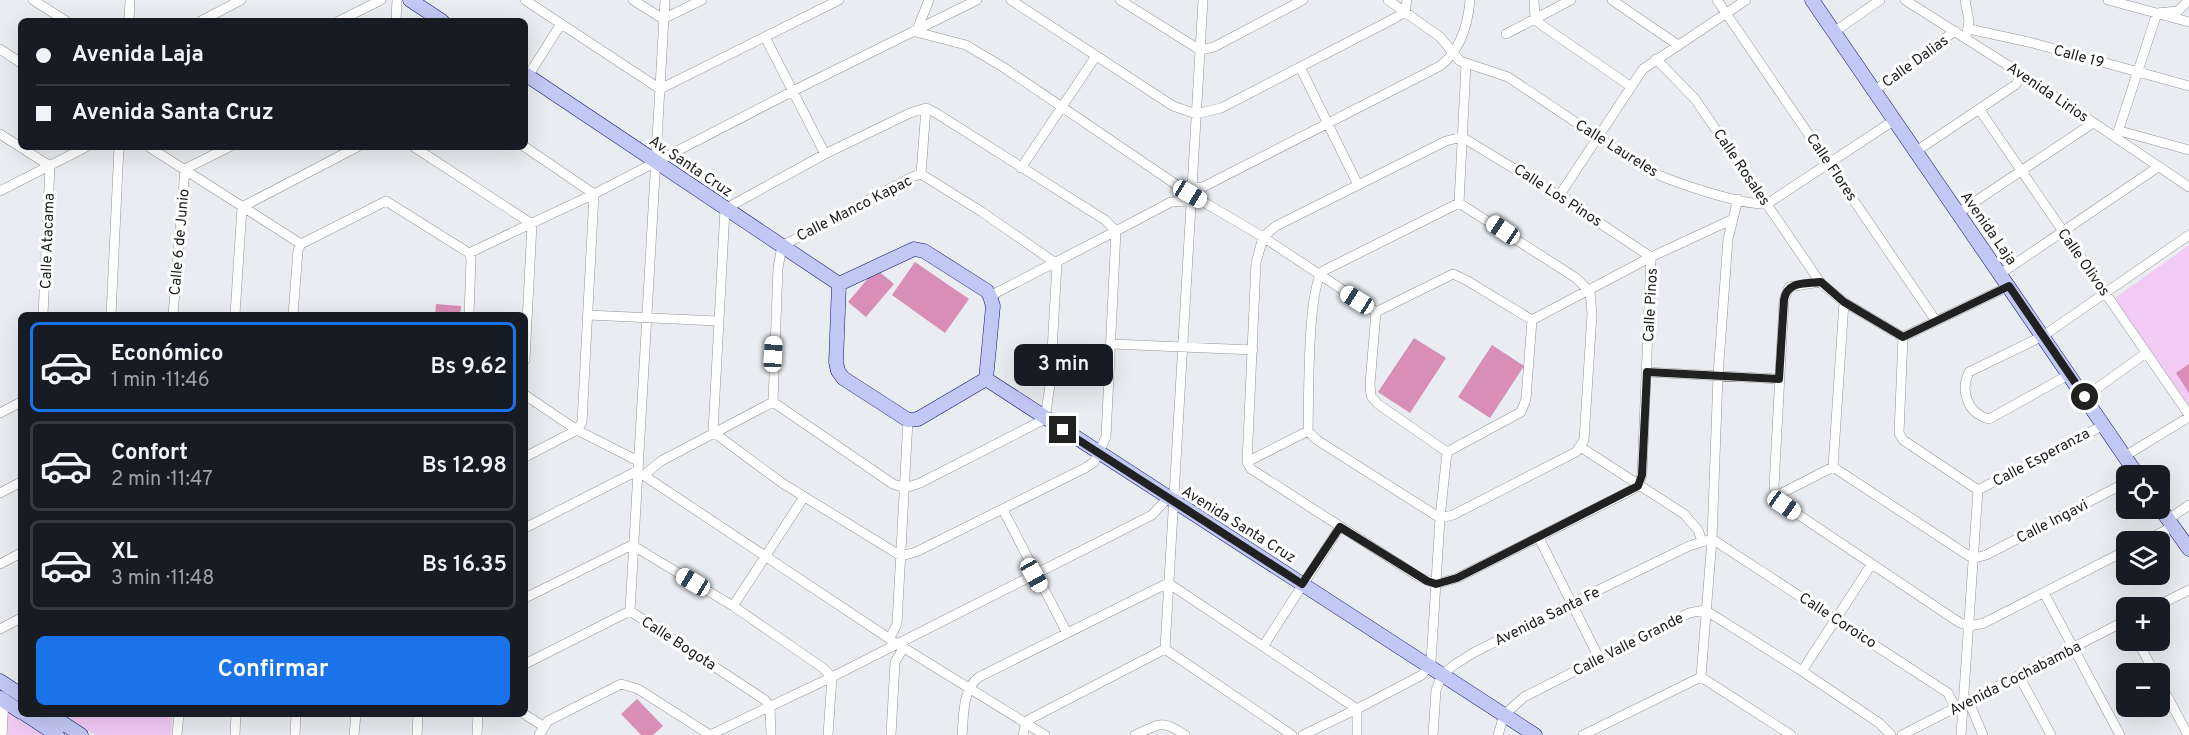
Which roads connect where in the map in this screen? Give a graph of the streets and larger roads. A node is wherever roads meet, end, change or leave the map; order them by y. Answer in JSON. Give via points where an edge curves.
{"nodes":[{"id":1,"x":33,"y":0,"type":"edge"},
{"id":2,"x":130,"y":0,"type":"edge"},
{"id":3,"x":241,"y":0,"type":"edge"},
{"id":4,"x":381,"y":0,"type":"edge"},
{"id":5,"x":397,"y":0,"type":"edge"},
{"id":6,"x":410,"y":0,"type":"edge"},
{"id":7,"x":525,"y":0,"type":"edge"},
{"id":8,"x":633,"y":0,"type":"edge"},
{"id":9,"x":665,"y":0,"type":"edge"},
{"id":10,"x":702,"y":0,"type":"edge"},
{"id":11,"x":839,"y":0,"type":"edge"},
{"id":12,"x":929,"y":0,"type":"edge"},
{"id":13,"x":977,"y":0,"type":"edge"},
{"id":14,"x":1011,"y":0,"type":"edge"},
{"id":15,"x":1120,"y":0,"type":"edge"},
{"id":16,"x":1203,"y":0,"type":"edge"},
{"id":17,"x":1303,"y":0,"type":"edge"},
{"id":18,"x":1388,"y":0,"type":"edge"},
{"id":19,"x":1407,"y":0,"type":"edge"},
{"id":20,"x":1470,"y":0,"type":"edge"},
{"id":21,"x":1534,"y":0,"type":"edge"},
{"id":22,"x":1571,"y":0,"type":"edge"},
{"id":23,"x":1612,"y":0,"type":"edge"},
{"id":24,"x":1717,"y":0,"type":"edge"},
{"id":25,"x":1746,"y":0,"type":"edge"},
{"id":26,"x":1812,"y":0,"type":"edge"},
{"id":27,"x":1880,"y":0,"type":"edge"},
{"id":28,"x":1905,"y":0,"type":"edge"},
{"id":29,"x":1965,"y":0,"type":"edge"},
{"id":30,"x":2108,"y":0,"type":"edge"},
{"id":31,"x":2187,"y":0,"type":"edge"},
{"id":32,"x":1405,"y":12,"type":"junction"},
{"id":33,"x":1727,"y":13,"type":"junction"},
{"id":34,"x":2157,"y":13,"type":"junction"},
{"id":35,"x":61,"y":18,"type":"edge"},
{"id":36,"x":129,"y":18,"type":"edge"},
{"id":37,"x":207,"y":18,"type":"edge"},
{"id":38,"x":345,"y":18,"type":"edge"},
{"id":39,"x":396,"y":18,"type":"edge"},
{"id":40,"x":437,"y":18,"type":"edge"},
{"id":41,"x":663,"y":19,"type":"junction"},
{"id":42,"x":1535,"y":19,"type":"junction"},
{"id":43,"x":2189,"y":22,"type":"edge"},
{"id":44,"x":561,"y":24,"type":"junction"},
{"id":45,"x":1955,"y":31,"type":"junction"},
{"id":46,"x":916,"y":32,"type":"junction"},
{"id":47,"x":1834,"y":32,"type":"junction"},
{"id":48,"x":1967,"y":33,"type":"junction"},
{"id":49,"x":1506,"y":34,"type":"dead end"},
{"id":50,"x":765,"y":37,"type":"junction"},
{"id":51,"x":1678,"y":45,"type":"junction"},
{"id":52,"x":0,"y":49,"type":"edge"},
{"id":53,"x":1200,"y":50,"type":"junction"},
{"id":54,"x":1453,"y":53,"type":"junction"},
{"id":55,"x":1096,"y":56,"type":"junction"},
{"id":56,"x":1656,"y":58,"type":"junction"},
{"id":57,"x":18,"y":61,"type":"edge"},
{"id":58,"x":1466,"y":64,"type":"junction"},
{"id":59,"x":1300,"y":67,"type":"junction"},
{"id":60,"x":2138,"y":72,"type":"junction"},
{"id":61,"x":528,"y":74,"type":"edge"},
{"id":62,"x":2023,"y":75,"type":"junction"},
{"id":63,"x":528,"y":78,"type":"edge"},
{"id":64,"x":1630,"y":86,"type":"junction"},
{"id":65,"x":2189,"y":86,"type":"edge"},
{"id":66,"x":660,"y":89,"type":"junction"},
{"id":67,"x":793,"y":91,"type":"junction"},
{"id":68,"x":1874,"y":91,"type":"junction"},
{"id":69,"x":1061,"y":107,"type":"junction"},
{"id":70,"x":926,"y":108,"type":"junction"},
{"id":71,"x":1979,"y":109,"type":"junction"},
{"id":72,"x":1196,"y":114,"type":"junction"},
{"id":73,"x":1893,"y":121,"type":"junction"},
{"id":74,"x":1328,"y":123,"type":"junction"},
{"id":75,"x":2093,"y":123,"type":"junction"},
{"id":76,"x":0,"y":134,"type":"edge"},
{"id":77,"x":2118,"y":134,"type":"junction"},
{"id":78,"x":1462,"y":136,"type":"junction"},
{"id":79,"x":1597,"y":136,"type":"junction"},
{"id":80,"x":18,"y":146,"type":"edge"},
{"id":81,"x":528,"y":149,"type":"edge"},
{"id":82,"x":25,"y":150,"type":"edge"},
{"id":83,"x":80,"y":150,"type":"edge"},
{"id":84,"x":119,"y":150,"type":"edge"},
{"id":85,"x":154,"y":150,"type":"edge"},
{"id":86,"x":223,"y":150,"type":"edge"},
{"id":87,"x":351,"y":150,"type":"edge"},
{"id":88,"x":419,"y":150,"type":"edge"},
{"id":89,"x":2189,"y":150,"type":"edge"},
{"id":90,"x":1916,"y":152,"type":"junction"},
{"id":91,"x":825,"y":154,"type":"junction"},
{"id":92,"x":657,"y":162,"type":"junction"},
{"id":93,"x":1830,"y":164,"type":"junction"},
{"id":94,"x":50,"y":166,"type":"junction"},
{"id":95,"x":2158,"y":167,"type":"junction"},
{"id":96,"x":1021,"y":168,"type":"junction"},
{"id":97,"x":185,"y":169,"type":"junction"},
{"id":98,"x":2022,"y":171,"type":"junction"},
{"id":99,"x":921,"y":174,"type":"junction"},
{"id":100,"x":1358,"y":185,"type":"junction"},
{"id":101,"x":2189,"y":187,"type":"edge"},
{"id":102,"x":0,"y":191,"type":"edge"},
{"id":103,"x":594,"y":194,"type":"junction"},
{"id":104,"x":1190,"y":194,"type":"junction"},
{"id":105,"x":1559,"y":196,"type":"junction"},
{"id":106,"x":1738,"y":199,"type":"junction"},
{"id":107,"x":1459,"y":203,"type":"junction"},
{"id":108,"x":1767,"y":204,"type":"junction"},
{"id":109,"x":242,"y":207,"type":"junction"},
{"id":110,"x":725,"y":209,"type":"junction"},
{"id":111,"x":1958,"y":213,"type":"junction"},
{"id":112,"x":1731,"y":220,"type":"junction"},
{"id":113,"x":532,"y":224,"type":"junction"},
{"id":114,"x":1116,"y":231,"type":"junction"},
{"id":115,"x":2063,"y":231,"type":"junction"},
{"id":116,"x":2189,"y":235,"type":"edge"},
{"id":117,"x":1263,"y":237,"type":"junction"},
{"id":118,"x":301,"y":244,"type":"junction"},
{"id":119,"x":782,"y":246,"type":"junction"},
{"id":120,"x":469,"y":253,"type":"junction"},
{"id":121,"x":1651,"y":257,"type":"junction"},
{"id":122,"x":1057,"y":264,"type":"junction"},
{"id":123,"x":2000,"y":274,"type":"junction"},
{"id":124,"x":1318,"y":276,"type":"junction"},
{"id":125,"x":1821,"y":282,"type":"junction"},
{"id":126,"x":839,"y":284,"type":"junction"},
{"id":127,"x":2009,"y":286,"type":"junction"},
{"id":128,"x":1590,"y":292,"type":"junction"},
{"id":129,"x":2106,"y":292,"type":"junction"},
{"id":130,"x":990,"y":296,"type":"junction"},
{"id":131,"x":1844,"y":302,"type":"junction"},
{"id":132,"x":43,"y":312,"type":"edge"},
{"id":133,"x":111,"y":312,"type":"edge"},
{"id":134,"x":173,"y":312,"type":"edge"},
{"id":135,"x":235,"y":312,"type":"edge"},
{"id":136,"x":293,"y":312,"type":"edge"},
{"id":137,"x":469,"y":312,"type":"edge"},
{"id":138,"x":527,"y":312,"type":"edge"},
{"id":139,"x":1376,"y":312,"type":"junction"},
{"id":140,"x":588,"y":315,"type":"junction"},
{"id":141,"x":649,"y":318,"type":"junction"},
{"id":142,"x":1532,"y":320,"type":"junction"},
{"id":143,"x":717,"y":321,"type":"junction"},
{"id":144,"x":1936,"y":321,"type":"junction"},
{"id":145,"x":2043,"y":336,"type":"junction"},
{"id":146,"x":1903,"y":337,"type":"junction"},
{"id":147,"x":1112,"y":344,"type":"junction"},
{"id":148,"x":1181,"y":348,"type":"junction"},
{"id":149,"x":1253,"y":350,"type":"junction"},
{"id":150,"x":2146,"y":353,"type":"junction"},
{"id":151,"x":1647,"y":372,"type":"junction"},
{"id":152,"x":2070,"y":374,"type":"junction"},
{"id":153,"x":1718,"y":376,"type":"junction"},
{"id":154,"x":1779,"y":379,"type":"junction"},
{"id":155,"x":986,"y":380,"type":"junction"},
{"id":156,"x":528,"y":397,"type":"edge"},
{"id":157,"x":2085,"y":397,"type":"junction"},
{"id":158,"x":773,"y":402,"type":"junction"},
{"id":159,"x":18,"y":404,"type":"edge"},
{"id":160,"x":0,"y":413,"type":"edge"},
{"id":161,"x":2189,"y":416,"type":"edge"},
{"id":162,"x":1045,"y":419,"type":"junction"},
{"id":163,"x":908,"y":420,"type":"junction"},
{"id":164,"x":2104,"y":424,"type":"junction"},
{"id":165,"x":577,"y":430,"type":"junction"},
{"id":166,"x":1308,"y":431,"type":"junction"},
{"id":167,"x":713,"y":432,"type":"junction"},
{"id":168,"x":1582,"y":448,"type":"junction"},
{"id":169,"x":1447,"y":452,"type":"junction"},
{"id":170,"x":1098,"y":454,"type":"junction"},
{"id":171,"x":528,"y":455,"type":"edge"},
{"id":172,"x":2125,"y":456,"type":"junction"},
{"id":173,"x":1246,"y":462,"type":"junction"},
{"id":174,"x":2131,"y":465,"type":"edge"},
{"id":175,"x":1833,"y":466,"type":"junction"},
{"id":176,"x":640,"y":469,"type":"junction"},
{"id":177,"x":18,"y":484,"type":"edge"},
{"id":178,"x":1638,"y":486,"type":"junction"},
{"id":179,"x":905,"y":488,"type":"junction"},
{"id":180,"x":2116,"y":488,"type":"edge"},
{"id":181,"x":1978,"y":490,"type":"junction"},
{"id":182,"x":0,"y":493,"type":"edge"},
{"id":183,"x":1776,"y":496,"type":"junction"},
{"id":184,"x":804,"y":497,"type":"junction"},
{"id":185,"x":1170,"y":501,"type":"junction"},
{"id":186,"x":2189,"y":505,"type":"edge"},
{"id":187,"x":1003,"y":510,"type":"junction"},
{"id":188,"x":2170,"y":516,"type":"edge"},
{"id":189,"x":1440,"y":518,"type":"junction"},
{"id":190,"x":2165,"y":519,"type":"edge"},
{"id":191,"x":2167,"y":519,"type":"edge"},
{"id":192,"x":528,"y":526,"type":"edge"},
{"id":193,"x":1340,"y":527,"type":"junction"},
{"id":194,"x":2154,"y":531,"type":"edge"},
{"id":195,"x":1539,"y":538,"type":"junction"},
{"id":196,"x":1712,"y":539,"type":"junction"},
{"id":197,"x":1702,"y":541,"type":"junction"},
{"id":198,"x":633,"y":545,"type":"junction"},
{"id":199,"x":2189,"y":549,"type":"edge"},
{"id":200,"x":18,"y":555,"type":"edge"},
{"id":201,"x":767,"y":555,"type":"junction"},
{"id":202,"x":902,"y":556,"type":"junction"},
{"id":203,"x":2116,"y":556,"type":"edge"},
{"id":204,"x":1976,"y":558,"type":"junction"},
{"id":205,"x":0,"y":564,"type":"edge"},
{"id":206,"x":1870,"y":565,"type":"junction"},
{"id":207,"x":1034,"y":575,"type":"junction"},
{"id":208,"x":1168,"y":583,"type":"junction"},
{"id":209,"x":1302,"y":584,"type":"junction"},
{"id":210,"x":1436,"y":584,"type":"junction"},
{"id":211,"x":2189,"y":590,"type":"edge"},
{"id":212,"x":528,"y":593,"type":"edge"},
{"id":213,"x":2044,"y":593,"type":"junction"},
{"id":214,"x":2170,"y":600,"type":"edge"},
{"id":215,"x":1572,"y":603,"type":"junction"},
{"id":216,"x":733,"y":606,"type":"junction"},
{"id":217,"x":1705,"y":610,"type":"junction"},
{"id":218,"x":630,"y":611,"type":"junction"},
{"id":219,"x":1836,"y":618,"type":"junction"},
{"id":220,"x":18,"y":620,"type":"edge"},
{"id":221,"x":1970,"y":626,"type":"junction"},
{"id":222,"x":2116,"y":626,"type":"edge"},
{"id":223,"x":0,"y":629,"type":"edge"},
{"id":224,"x":1067,"y":633,"type":"junction"},
{"id":225,"x":897,"y":642,"type":"junction"},
{"id":226,"x":1264,"y":645,"type":"junction"},
{"id":227,"x":2073,"y":648,"type":"junction"},
{"id":228,"x":1165,"y":649,"type":"junction"},
{"id":229,"x":1599,"y":658,"type":"junction"},
{"id":230,"x":528,"y":662,"type":"edge"},
{"id":231,"x":1436,"y":671,"type":"junction"},
{"id":232,"x":1802,"y":671,"type":"junction"},
{"id":233,"x":2019,"y":676,"type":"junction"},
{"id":234,"x":832,"y":677,"type":"junction"},
{"id":235,"x":1701,"y":677,"type":"junction"},
{"id":236,"x":0,"y":681,"type":"edge"},
{"id":237,"x":969,"y":687,"type":"junction"},
{"id":238,"x":12,"y":694,"type":"edge"},
{"id":239,"x":2170,"y":702,"type":"edge"},
{"id":240,"x":1963,"y":705,"type":"junction"},
{"id":241,"x":770,"y":707,"type":"junction"},
{"id":242,"x":1358,"y":709,"type":"junction"},
{"id":243,"x":1504,"y":715,"type":"junction"},
{"id":244,"x":30,"y":717,"type":"edge"},
{"id":245,"x":54,"y":717,"type":"edge"},
{"id":246,"x":179,"y":717,"type":"edge"},
{"id":247,"x":236,"y":717,"type":"edge"},
{"id":248,"x":296,"y":717,"type":"edge"},
{"id":249,"x":356,"y":717,"type":"edge"},
{"id":250,"x":418,"y":717,"type":"edge"},
{"id":251,"x":478,"y":717,"type":"edge"},
{"id":252,"x":527,"y":717,"type":"edge"},
{"id":253,"x":1026,"y":723,"type":"junction"},
{"id":254,"x":541,"y":730,"type":"edge"},
{"id":255,"x":2,"y":735,"type":"edge"},
{"id":256,"x":57,"y":735,"type":"edge"},
{"id":257,"x":81,"y":735,"type":"edge"},
{"id":258,"x":177,"y":735,"type":"edge"},
{"id":259,"x":235,"y":735,"type":"edge"},
{"id":260,"x":295,"y":735,"type":"edge"},
{"id":261,"x":354,"y":735,"type":"edge"},
{"id":262,"x":417,"y":735,"type":"edge"},
{"id":263,"x":477,"y":735,"type":"edge"},
{"id":264,"x":710,"y":735,"type":"edge"},
{"id":265,"x":771,"y":735,"type":"edge"},
{"id":266,"x":828,"y":735,"type":"edge"},
{"id":267,"x":891,"y":735,"type":"edge"},
{"id":268,"x":962,"y":735,"type":"edge"},
{"id":269,"x":1023,"y":735,"type":"edge"},
{"id":270,"x":1045,"y":735,"type":"edge"},
{"id":271,"x":1135,"y":735,"type":"edge"},
{"id":272,"x":1185,"y":735,"type":"edge"},
{"id":273,"x":1292,"y":735,"type":"edge"},
{"id":274,"x":1303,"y":735,"type":"edge"},
{"id":275,"x":1358,"y":735,"type":"edge"},
{"id":276,"x":1433,"y":735,"type":"edge"},
{"id":277,"x":1498,"y":735,"type":"edge"},
{"id":278,"x":1535,"y":735,"type":"edge"},
{"id":279,"x":1582,"y":735,"type":"edge"},
{"id":280,"x":1791,"y":735,"type":"edge"},
{"id":281,"x":1891,"y":735,"type":"edge"},
{"id":282,"x":1902,"y":735,"type":"edge"},
{"id":283,"x":1961,"y":735,"type":"edge"},
{"id":284,"x":1983,"y":735,"type":"edge"},
{"id":285,"x":2051,"y":735,"type":"edge"},
{"id":286,"x":2120,"y":735,"type":"edge"},
{"id":287,"x":2188,"y":735,"type":"edge"}],
"edges":[{"from":1,"to":35,"type":"street"},
{"from":2,"to":36,"type":"street"},
{"from":3,"to":37,"type":"street"},
{"from":4,"to":38,"type":"street"},
{"from":5,"to":39,"type":"street"},
{"from":6,"to":40,"type":"street"},
{"from":7,"to":44,"type":"street"},
{"from":8,"to":41,"type":"street"},
{"from":9,"to":41,"type":"street"},
{"from":10,"to":41,"type":"street"},
{"from":11,"to":50,"type":"street"},
{"from":12,"to":46,"type":"street"},
{"from":13,"to":46,"type":"street"},
{"from":14,"to":55,"type":"street"},
{"from":15,"to":53,"type":"street"},
{"from":16,"to":53,"type":"street"},
{"from":17,"to":53,"type":"street","via":[[1214,47]]},
{"from":18,"to":32,"type":"street","name":"Calle Laureles"},
{"from":19,"to":32,"type":"street"},
{"from":20,"to":54,"type":"street","via":[[1466,28]]},
{"from":21,"to":42,"type":"street"},
{"from":22,"to":42,"type":"street"},
{"from":23,"to":51,"type":"street"},
{"from":24,"to":33,"type":"street","name":"Calle Flores"},
{"from":25,"to":33,"type":"street"},
{"from":26,"to":47,"type":"street","name":"Avenida Laja"},
{"from":27,"to":47,"type":"street"},
{"from":28,"to":45,"type":"street","name":"Avenida Lirios"},
{"from":29,"to":48,"type":"street"},
{"from":30,"to":34,"type":"street"},
{"from":31,"to":34,"type":"street","via":[[2178,11]]},
{"from":32,"to":54,"type":"street","name":"Calle Laureles","via":[[1440,37]]},
{"from":32,"to":59,"type":"street"},
{"from":33,"to":51,"type":"street"},
{"from":33,"to":93,"type":"street","name":"Calle Flores"},
{"from":34,"to":43,"type":"street"},
{"from":34,"to":60,"type":"street"},
{"from":41,"to":66,"type":"street"},
{"from":42,"to":49,"type":"street"},
{"from":42,"to":64,"type":"street"},
{"from":44,"to":61,"type":"street"},
{"from":44,"to":66,"type":"street"},
{"from":45,"to":48,"type":"street","name":"Avenida Lirios"},
{"from":45,"to":68,"type":"street","name":"Calle Dalias"},
{"from":46,"to":67,"type":"street"},
{"from":46,"to":69,"type":"street","via":[[966,45]]},
{"from":47,"to":68,"type":"street","name":"Avenida Laja"},
{"from":48,"to":60,"type":"street","name":"Calle 19"},
{"from":48,"to":62,"type":"street","name":"Avenida Lirios"},
{"from":50,"to":66,"type":"street"},
{"from":50,"to":67,"type":"street"},
{"from":51,"to":56,"type":"street"},
{"from":52,"to":57,"type":"street"},
{"from":53,"to":72,"type":"street"},
{"from":54,"to":58,"type":"street","name":"Calle Laureles"},
{"from":54,"to":74,"type":"street","via":[[1440,66]]},
{"from":55,"to":69,"type":"street"},
{"from":55,"to":72,"type":"street","via":[[1173,106]]},
{"from":56,"to":64,"type":"street"},
{"from":56,"to":108,"type":"street","name":"Calle Rosales","via":[[1695,99]]},
{"from":58,"to":78,"type":"street"},
{"from":58,"to":79,"type":"street","name":"Calle Laureles","via":[[1508,77]]},
{"from":59,"to":72,"type":"street","via":[[1221,108]]},
{"from":59,"to":74,"type":"street"},
{"from":60,"to":65,"type":"street","name":"Calle 19"},
{"from":60,"to":77,"type":"street"},
{"from":62,"to":71,"type":"street","via":[[2015,85]]},
{"from":62,"to":75,"type":"street","name":"Avenida Lirios"},
{"from":63,"to":92,"type":"street","name":"Av. Santa Cruz"},
{"from":64,"to":79,"type":"street"},
{"from":66,"to":92,"type":"street"},
{"from":67,"to":91,"type":"street"},
{"from":67,"to":92,"type":"street"},
{"from":68,"to":73,"type":"street","name":"Avenida Laja"},
{"from":69,"to":96,"type":"street"},
{"from":69,"to":104,"type":"street"},
{"from":70,"to":91,"type":"street"},
{"from":70,"to":96,"type":"street"},
{"from":70,"to":99,"type":"street"},
{"from":71,"to":90,"type":"street"},
{"from":71,"to":98,"type":"street","name":"Calle Olivos"},
{"from":72,"to":104,"type":"street"},
{"from":73,"to":90,"type":"street","name":"Avenida Laja"},
{"from":73,"to":93,"type":"street"},
{"from":74,"to":100,"type":"street"},
{"from":74,"to":104,"type":"street"},
{"from":75,"to":77,"type":"street","name":"Avenida Lirios"},
{"from":75,"to":98,"type":"street"},
{"from":76,"to":80,"type":"street"},
{"from":77,"to":89,"type":"street"},
{"from":77,"to":95,"type":"street","name":"Avenida Lirios"},
{"from":78,"to":100,"type":"street"},
{"from":78,"to":105,"type":"street","name":"Calle Los Pinos"},
{"from":78,"to":107,"type":"street"},
{"from":79,"to":105,"type":"street"},
{"from":79,"to":106,"type":"street","name":"Calle Laureles","via":[[1662,177]]},
{"from":81,"to":103,"type":"street"},
{"from":82,"to":94,"type":"street"},
{"from":83,"to":94,"type":"street"},
{"from":84,"to":133,"type":"street"},
{"from":85,"to":97,"type":"street"},
{"from":86,"to":97,"type":"street"},
{"from":87,"to":109,"type":"street"},
{"from":88,"to":113,"type":"street"},
{"from":90,"to":111,"type":"street","name":"Avenida Laja"},
{"from":91,"to":110,"type":"street"},
{"from":92,"to":103,"type":"street"},
{"from":92,"to":110,"type":"street","name":"Av. Santa Cruz"},
{"from":92,"to":141,"type":"street"},
{"from":93,"to":108,"type":"street"},
{"from":93,"to":144,"type":"street","name":"Calle Flores"},
{"from":94,"to":102,"type":"street"},
{"from":94,"to":132,"type":"street","name":"Calle Atacama"},
{"from":95,"to":101,"type":"street","name":"Avenida Lirios"},
{"from":95,"to":115,"type":"street"},
{"from":96,"to":114,"type":"street","via":[[1105,220]]},
{"from":97,"to":109,"type":"street"},
{"from":97,"to":134,"type":"street","name":"Calle 6 de Junio"},
{"from":98,"to":111,"type":"street"},
{"from":98,"to":115,"type":"street","name":"Calle Olivos"},
{"from":99,"to":119,"type":"street","name":"Calle Manco Kapac"},
{"from":99,"to":122,"type":"street","name":"Calle Manco Kapac"},
{"from":100,"to":117,"type":"street","via":[[1276,226]]},
{"from":103,"to":113,"type":"street"},
{"from":103,"to":140,"type":"street"},
{"from":104,"to":114,"type":"street"},
{"from":104,"to":117,"type":"street"},
{"from":104,"to":148,"type":"street"},
{"from":105,"to":121,"type":"street","name":"Calle Los Pinos"},
{"from":106,"to":108,"type":"street","name":"Calle Laureles"},
{"from":106,"to":112,"type":"street"},
{"from":107,"to":124,"type":"street"},
{"from":107,"to":128,"type":"street","via":[[1576,278]]},
{"from":108,"to":125,"type":"street","name":"Calle Rosales"},
{"from":109,"to":118,"type":"street"},
{"from":109,"to":135,"type":"street"},
{"from":110,"to":119,"type":"street","name":"Av. Santa Cruz"},
{"from":110,"to":143,"type":"street"},
{"from":111,"to":123,"type":"street","name":"Avenida Laja"},
{"from":112,"to":121,"type":"street"},
{"from":112,"to":153,"type":"street"},
{"from":113,"to":120,"type":"street"},
{"from":113,"to":138,"type":"street"},
{"from":114,"to":122,"type":"street"},
{"from":114,"to":147,"type":"street"},
{"from":115,"to":123,"type":"street"},
{"from":115,"to":129,"type":"street","name":"Calle Olivos"},
{"from":116,"to":129,"type":"street"},
{"from":117,"to":124,"type":"street"},
{"from":117,"to":149,"type":"street","via":[[1256,263]]},
{"from":118,"to":120,"type":"street","via":[[386,201]]},
{"from":118,"to":136,"type":"street"},
{"from":119,"to":126,"type":"street","name":"Av. Santa Cruz"},
{"from":119,"to":158,"type":"street","name":"Calle Manco Kapac"},
{"from":120,"to":137,"type":"street"},
{"from":121,"to":128,"type":"street"},
{"from":121,"to":151,"type":"street","name":"Calle Pinos"},
{"from":122,"to":130,"type":"street"},
{"from":122,"to":162,"type":"street"},
{"from":123,"to":127,"type":"street","name":"Avenida Laja"},
{"from":124,"to":139,"type":"street"},
{"from":124,"to":166,"type":"street"},
{"from":125,"to":131,"type":"street","name":"Calle Rosales"},
{"from":125,"to":154,"type":"street","via":[[1792,285],[1785,291]]},
{"from":126,"to":130,"type":"street","via":[[914,249],[924,251]]},
{"from":126,"to":163,"type":"street","via":[[838,372]]},
{"from":127,"to":144,"type":"street"},
{"from":127,"to":145,"type":"street","name":"Avenida Laja"},
{"from":128,"to":142,"type":"street"},
{"from":128,"to":168,"type":"street","via":[[1592,314]]},
{"from":129,"to":145,"type":"street"},
{"from":129,"to":150,"type":"street","name":"Calle Olivos"},
{"from":130,"to":155,"type":"street","via":[[993,306]]},
{"from":131,"to":146,"type":"street","name":"Calle Rosales"},
{"from":131,"to":175,"type":"street"},
{"from":139,"to":142,"type":"street","via":[[1453,274]]},
{"from":139,"to":169,"type":"street","via":[[1371,396]]},
{"from":140,"to":141,"type":"street"},
{"from":140,"to":165,"type":"street","via":[[582,422]]},
{"from":141,"to":143,"type":"street"},
{"from":141,"to":176,"type":"street"},
{"from":142,"to":169,"type":"street","via":[[1526,399],[1521,412]]},
{"from":143,"to":167,"type":"street"},
{"from":144,"to":146,"type":"street"},
{"from":145,"to":152,"type":"street","name":"Avenida Laja"},
{"from":145,"to":152,"type":"street","via":[[1969,372],[1967,403],[1989,419]]},
{"from":146,"to":181,"type":"street","via":[[1899,433],[1903,440]]},
{"from":147,"to":148,"type":"street"},
{"from":147,"to":170,"type":"street","via":[[1106,437]]},
{"from":148,"to":149,"type":"street"},
{"from":148,"to":185,"type":"street"},
{"from":149,"to":173,"type":"street"},
{"from":150,"to":157,"type":"street"},
{"from":150,"to":161,"type":"street","name":"Calle Olivos"},
{"from":151,"to":153,"type":"street"},
{"from":151,"to":178,"type":"street","name":"Calle Pinos","via":[[1642,475]]},
{"from":152,"to":157,"type":"street","name":"Avenida Laja"},
{"from":153,"to":154,"type":"street"},
{"from":153,"to":196,"type":"street"},
{"from":154,"to":183,"type":"street"},
{"from":155,"to":162,"type":"street","name":"Avenida Santa Cruz"},
{"from":155,"to":163,"type":"street","via":[[918,419]]},
{"from":156,"to":165,"type":"street"},
{"from":157,"to":164,"type":"street","name":"Avenida Laja"},
{"from":158,"to":167,"type":"street"},
{"from":158,"to":179,"type":"street","via":[[893,484]]},
{"from":159,"to":160,"type":"street"},
{"from":161,"to":172,"type":"street"},
{"from":162,"to":170,"type":"street","name":"Avenida Santa Cruz"},
{"from":162,"to":179,"type":"street"},
{"from":163,"to":179,"type":"street"},
{"from":164,"to":172,"type":"street","name":"Avenida Laja"},
{"from":164,"to":181,"type":"street","name":"Calle Esperanza"},
{"from":165,"to":171,"type":"street"},
{"from":165,"to":176,"type":"street"},
{"from":166,"to":173,"type":"street"},
{"from":166,"to":189,"type":"street"},
{"from":167,"to":176,"type":"street","via":[[661,462]]},
{"from":167,"to":184,"type":"street"},
{"from":168,"to":178,"type":"street"},
{"from":168,"to":189,"type":"street","via":[[1453,515]]},
{"from":169,"to":189,"type":"street"},
{"from":170,"to":185,"type":"street","name":"Avenida Santa Cruz"},
{"from":170,"to":187,"type":"street","via":[[1085,468]]},
{"from":172,"to":174,"type":"street","name":"Avenida Laja"},
{"from":173,"to":193,"type":"street","via":[[1251,470]]},
{"from":175,"to":183,"type":"street"},
{"from":175,"to":204,"type":"street"},
{"from":176,"to":192,"type":"street"},
{"from":176,"to":198,"type":"street"},
{"from":176,"to":201,"type":"street","via":[[724,530]]},
{"from":177,"to":182,"type":"street"},
{"from":178,"to":195,"type":"street"},
{"from":178,"to":197,"type":"street","via":[[1684,514]]},
{"from":179,"to":202,"type":"street"},
{"from":180,"to":204,"type":"street","name":"Calle Ingavi"},
{"from":181,"to":204,"type":"street"},
{"from":183,"to":206,"type":"street"},
{"from":184,"to":201,"type":"street"},
{"from":184,"to":202,"type":"street"},
{"from":185,"to":207,"type":"street","via":[[1152,515]]},
{"from":185,"to":208,"type":"street"},
{"from":185,"to":209,"type":"street","name":"Avenida Santa Cruz"},
{"from":186,"to":188,"type":"street"},
{"from":187,"to":202,"type":"street"},
{"from":187,"to":207,"type":"street"},
{"from":189,"to":210,"type":"street"},
{"from":190,"to":194,"type":"street"},
{"from":191,"to":199,"type":"street"},
{"from":193,"to":209,"type":"street"},
{"from":193,"to":210,"type":"street"},
{"from":195,"to":210,"type":"street","via":[[1457,578]]},
{"from":195,"to":215,"type":"street"},
{"from":196,"to":197,"type":"street","name":"Avenida Santa Fe"},
{"from":196,"to":217,"type":"street"},
{"from":196,"to":219,"type":"street","name":"Calle Coroico"},
{"from":197,"to":215,"type":"street","name":"Avenida Santa Fe"},
{"from":198,"to":212,"type":"street"},
{"from":198,"to":216,"type":"street"},
{"from":198,"to":218,"type":"street"},
{"from":200,"to":205,"type":"street"},
{"from":201,"to":216,"type":"street"},
{"from":201,"to":225,"type":"street"},
{"from":202,"to":225,"type":"street"},
{"from":203,"to":213,"type":"street"},
{"from":204,"to":221,"type":"street"},
{"from":206,"to":219,"type":"street"},
{"from":206,"to":221,"type":"street"},
{"from":207,"to":224,"type":"street"},
{"from":207,"to":225,"type":"street"},
{"from":208,"to":224,"type":"street"},
{"from":208,"to":226,"type":"street"},
{"from":208,"to":228,"type":"street"},
{"from":209,"to":226,"type":"street"},
{"from":209,"to":231,"type":"street","name":"Avenida Santa Cruz"},
{"from":210,"to":231,"type":"street"},
{"from":211,"to":214,"type":"street"},
{"from":213,"to":221,"type":"street"},
{"from":213,"to":227,"type":"street"},
{"from":215,"to":229,"type":"street"},
{"from":215,"to":231,"type":"street","name":"Avenida Santa Fe"},
{"from":216,"to":234,"type":"street"},
{"from":217,"to":229,"type":"street","name":"Calle Valle Grande","via":[[1689,613]]},
{"from":217,"to":232,"type":"street"},
{"from":217,"to":235,"type":"street"},
{"from":218,"to":230,"type":"street","name":"Calle Bogota"},
{"from":218,"to":241,"type":"street","name":"Calle Bogota"},
{"from":219,"to":232,"type":"street"},
{"from":219,"to":240,"type":"street","name":"Calle Coroico"},
{"from":220,"to":223,"type":"street"},
{"from":221,"to":240,"type":"street"},
{"from":222,"to":227,"type":"street","name":"Avenida Cochabamba"},
{"from":224,"to":237,"type":"street","via":[[979,677]]},
{"from":225,"to":234,"type":"street"},
{"from":225,"to":237,"type":"street"},
{"from":225,"to":267,"type":"street"},
{"from":226,"to":242,"type":"street"},
{"from":227,"to":233,"type":"street","name":"Avenida Cochabamba"},
{"from":227,"to":286,"type":"street"},
{"from":228,"to":253,"type":"street"},
{"from":228,"to":273,"type":"street"},
{"from":229,"to":243,"type":"street","name":"Calle Valle Grande","via":[[1524,697]]},
{"from":231,"to":242,"type":"street","name":"Avenida Santa Fe"},
{"from":231,"to":243,"type":"street","name":"Avenida Santa Cruz"},
{"from":231,"to":276,"type":"street"},
{"from":232,"to":281,"type":"street"},
{"from":233,"to":240,"type":"street","name":"Avenida Cochabamba"},
{"from":233,"to":285,"type":"street"},
{"from":234,"to":241,"type":"street"},
{"from":234,"to":266,"type":"street"},
{"from":235,"to":279,"type":"street"},
{"from":235,"to":280,"type":"street"},
{"from":236,"to":238,"type":"street"},
{"from":237,"to":253,"type":"street"},
{"from":237,"to":268,"type":"street"},
{"from":238,"to":255,"type":"street"},
{"from":239,"to":287,"type":"street"},
{"from":240,"to":282,"type":"street","name":"Avenida Cochabamba"},
{"from":240,"to":283,"type":"street"},
{"from":240,"to":284,"type":"street"},
{"from":241,"to":264,"type":"street"},
{"from":241,"to":265,"type":"street"},
{"from":242,"to":274,"type":"street","name":"Avenida Santa Fe"},
{"from":242,"to":275,"type":"street"},
{"from":243,"to":277,"type":"street"},
{"from":243,"to":278,"type":"street","name":"Avenida Santa Cruz"},
{"from":244,"to":256,"type":"street"},
{"from":245,"to":257,"type":"street"},
{"from":246,"to":258,"type":"street"},
{"from":247,"to":259,"type":"street"},
{"from":248,"to":260,"type":"street"},
{"from":249,"to":261,"type":"street"},
{"from":250,"to":262,"type":"street"},
{"from":251,"to":263,"type":"street"},
{"from":252,"to":254,"type":"street"},
{"from":253,"to":269,"type":"street"},
{"from":253,"to":270,"type":"street"},
{"from":254,"to":264,"type":"street","via":[[621,684],[638,689]]},
{"from":271,"to":272,"type":"street","via":[[1162,723]]}]}
